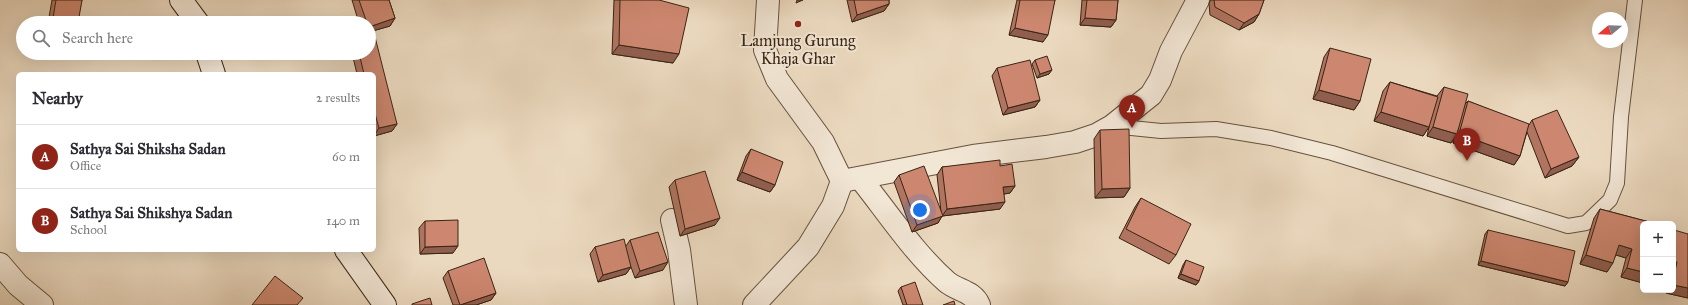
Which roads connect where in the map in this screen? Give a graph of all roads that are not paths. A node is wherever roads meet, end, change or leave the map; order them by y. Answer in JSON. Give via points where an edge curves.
{"nodes":[{"id":1,"x":182,"y":0,"type":"edge"},
{"id":2,"x":768,"y":0,"type":"edge"},
{"id":3,"x":1198,"y":0,"type":"edge"},
{"id":4,"x":1635,"y":0,"type":"edge"},
{"id":5,"x":193,"y":16,"type":"edge"},
{"id":6,"x":209,"y":60,"type":"edge"},
{"id":7,"x":213,"y":72,"type":"edge"},
{"id":8,"x":1112,"y":126,"type":"junction"},
{"id":9,"x":851,"y":179,"type":"junction"},
{"id":10,"x":672,"y":220,"type":"dead end"},
{"id":11,"x":347,"y":252,"type":"edge"},
{"id":12,"x":0,"y":264,"type":"edge"},
{"id":13,"x":42,"y":305,"type":"edge"},
{"id":14,"x":385,"y":305,"type":"edge"},
{"id":15,"x":686,"y":305,"type":"edge"},
{"id":16,"x":754,"y":305,"type":"edge"},
{"id":17,"x":979,"y":305,"type":"edge"}],
"edges":[{"from":1,"to":5,"type":"street"},
{"from":2,"to":9,"type":"street","via":[[765,50],[777,79]]},
{"from":3,"to":8,"type":"street","via":[[1151,95]]},
{"from":4,"to":8,"type":"lane","via":[[1621,117],[1617,183],[1610,200],[1586,223],[1568,226],[1332,153],[1271,138],[1216,129],[1161,131]]},
{"from":6,"to":7,"type":"street"},
{"from":8,"to":9,"type":"street","via":[[1075,142],[973,156]]},
{"from":9,"to":16,"type":"street","via":[[808,247]]},
{"from":9,"to":17,"type":"street","via":[[948,283],[970,294]]},
{"from":10,"to":15,"type":"street","via":[[679,250]]},
{"from":11,"to":14,"type":"street"},
{"from":12,"to":13,"type":"street","via":[[18,285]]}]}
